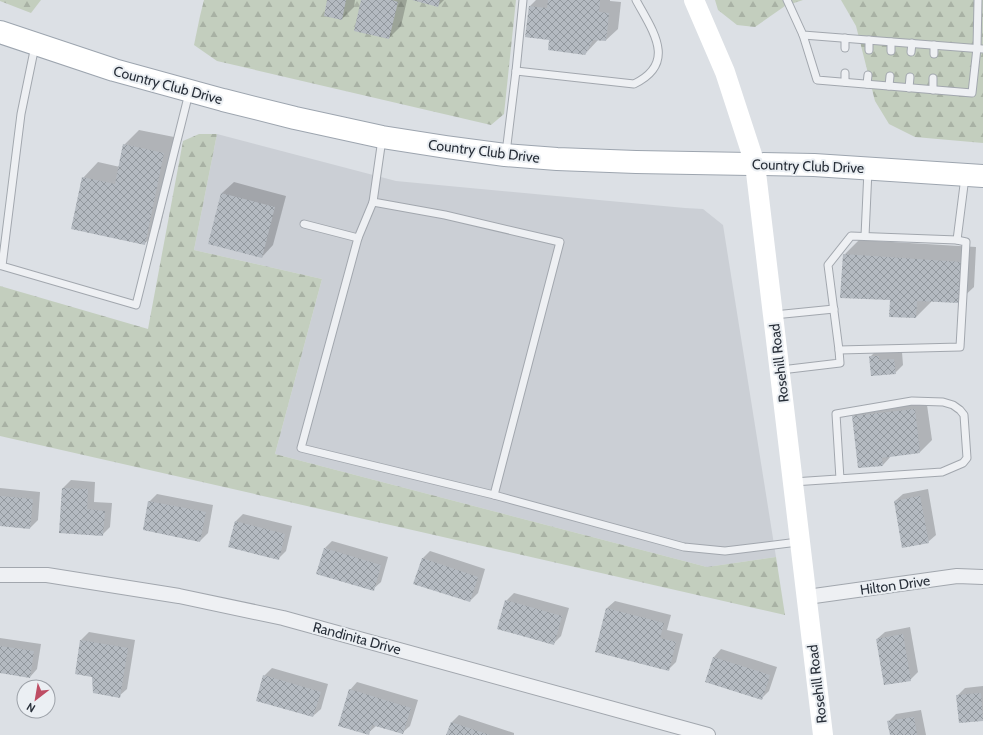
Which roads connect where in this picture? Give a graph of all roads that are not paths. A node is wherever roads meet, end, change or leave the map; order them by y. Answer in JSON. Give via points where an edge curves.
{"nodes":[{"id":1,"x":523,"y":0,"type":"edge"},
{"id":2,"x":636,"y":0,"type":"edge"},
{"id":3,"x":694,"y":0,"type":"edge"},
{"id":4,"x":787,"y":0,"type":"edge"},
{"id":5,"x":978,"y":0,"type":"edge"},
{"id":6,"x":0,"y":32,"type":"edge"},
{"id":7,"x":803,"y":35,"type":"junction"},
{"id":8,"x":845,"y":38,"type":"junction"},
{"id":9,"x":869,"y":40,"type":"junction"},
{"id":10,"x":891,"y":42,"type":"junction"},
{"id":11,"x":36,"y":44,"type":"junction"},
{"id":12,"x":912,"y":44,"type":"junction"},
{"id":13,"x":934,"y":45,"type":"junction"},
{"id":14,"x":845,"y":48,"type":"dead end"},
{"id":15,"x":980,"y":49,"type":"edge"},
{"id":16,"x":869,"y":50,"type":"dead end"},
{"id":17,"x":891,"y":51,"type":"dead end"},
{"id":18,"x":911,"y":52,"type":"dead end"},
{"id":19,"x":934,"y":54,"type":"dead end"},
{"id":20,"x":516,"y":71,"type":"junction"},
{"id":21,"x":845,"y":73,"type":"dead end"},
{"id":22,"x":868,"y":75,"type":"dead end"},
{"id":23,"x":890,"y":76,"type":"dead end"},
{"id":24,"x":910,"y":77,"type":"dead end"},
{"id":25,"x":933,"y":78,"type":"dead end"},
{"id":26,"x":845,"y":82,"type":"junction"},
{"id":27,"x":867,"y":84,"type":"junction"},
{"id":28,"x":890,"y":86,"type":"junction"},
{"id":29,"x":909,"y":88,"type":"junction"},
{"id":30,"x":933,"y":90,"type":"junction"},
{"id":31,"x":190,"y":91,"type":"junction"},
{"id":32,"x":382,"y":137,"type":"junction"},
{"id":33,"x":505,"y":154,"type":"junction"},
{"id":34,"x":755,"y":164,"type":"junction"},
{"id":35,"x":868,"y":169,"type":"junction"},
{"id":36,"x":974,"y":176,"type":"edge"},
{"id":37,"x":373,"y":202,"type":"junction"},
{"id":38,"x":304,"y":224,"type":"dead end"},
{"id":39,"x":865,"y":236,"type":"junction"},
{"id":40,"x":358,"y":238,"type":"junction"},
{"id":41,"x":957,"y":240,"type":"junction"},
{"id":42,"x":834,"y":309,"type":"junction"},
{"id":43,"x":773,"y":315,"type":"junction"},
{"id":44,"x":839,"y":350,"type":"junction"},
{"id":45,"x":780,"y":370,"type":"junction"},
{"id":46,"x":840,"y":479,"type":"junction"},
{"id":47,"x":793,"y":482,"type":"junction"},
{"id":48,"x":494,"y":495,"type":"junction"},
{"id":49,"x":800,"y":542,"type":"junction"},
{"id":50,"x":0,"y":574,"type":"edge"},
{"id":51,"x":983,"y":577,"type":"edge"},
{"id":52,"x":807,"y":597,"type":"junction"},
{"id":53,"x":708,"y":735,"type":"edge"},
{"id":54,"x":823,"y":735,"type":"edge"}],
"edges":[{"from":1,"to":20,"type":"lane"},
{"from":2,"to":20,"type":"lane","via":[[659,49],[657,62],[644,79],[634,84]]},
{"from":3,"to":34,"type":"main road","name":"Rosehill Road","via":[[725,72]]},
{"from":4,"to":7,"type":"lane"},
{"from":5,"to":15,"type":"lane"},
{"from":6,"to":11,"type":"main road","name":"Country Club Drive"},
{"from":7,"to":8,"type":"lane"},
{"from":7,"to":26,"type":"lane","via":[[817,80]]},
{"from":8,"to":9,"type":"lane"},
{"from":8,"to":14,"type":"lane"},
{"from":9,"to":10,"type":"lane"},
{"from":9,"to":16,"type":"lane"},
{"from":10,"to":12,"type":"lane"},
{"from":10,"to":17,"type":"lane"},
{"from":11,"to":31,"type":"main road","name":"Country Club Drive","via":[[114,70]]},
{"from":11,"to":31,"type":"lane","via":[[21,114],[2,266],[136,305]]},
{"from":12,"to":13,"type":"lane"},
{"from":12,"to":18,"type":"lane"},
{"from":13,"to":15,"type":"lane"},
{"from":13,"to":19,"type":"lane"},
{"from":15,"to":30,"type":"lane","via":[[972,93]]},
{"from":20,"to":33,"type":"lane"},
{"from":21,"to":26,"type":"lane"},
{"from":22,"to":27,"type":"lane"},
{"from":23,"to":28,"type":"lane"},
{"from":24,"to":29,"type":"lane"},
{"from":25,"to":30,"type":"lane"},
{"from":26,"to":27,"type":"lane"},
{"from":27,"to":28,"type":"lane"},
{"from":28,"to":29,"type":"lane"},
{"from":29,"to":30,"type":"lane"},
{"from":31,"to":32,"type":"main road","name":"Country Club Drive"},
{"from":32,"to":33,"type":"main road","name":"Country Club Drive"},
{"from":32,"to":37,"type":"lane"},
{"from":33,"to":34,"type":"main road","name":"Country Club Drive","via":[[628,162]]},
{"from":34,"to":35,"type":"main road","name":"Country Club Drive"},
{"from":34,"to":43,"type":"main road","name":"Rosehill Road"},
{"from":35,"to":36,"type":"main road","name":"Country Club Drive"},
{"from":35,"to":39,"type":"lane"},
{"from":36,"to":41,"type":"lane"},
{"from":37,"to":40,"type":"lane"},
{"from":37,"to":48,"type":"lane","via":[[445,215],[560,242]]},
{"from":38,"to":40,"type":"lane"},
{"from":39,"to":41,"type":"lane"},
{"from":39,"to":42,"type":"lane","via":[[851,236],[828,265]]},
{"from":40,"to":48,"type":"lane","via":[[301,448]]},
{"from":41,"to":44,"type":"lane","via":[[966,242],[960,347]]},
{"from":42,"to":43,"type":"lane"},
{"from":42,"to":44,"type":"lane"},
{"from":43,"to":45,"type":"main road","name":"Rosehill Road"},
{"from":44,"to":45,"type":"lane","via":[[840,363]]},
{"from":45,"to":47,"type":"main road","name":"Rosehill Road"},
{"from":46,"to":46,"type":"lane","via":[[942,472],[963,463],[967,458],[964,415],[960,410],[943,402],[912,401],[836,414]]},
{"from":46,"to":47,"type":"lane"},
{"from":47,"to":49,"type":"main road","name":"Rosehill Road"},
{"from":48,"to":49,"type":"lane","via":[[684,547],[725,551]]},
{"from":49,"to":52,"type":"main road","name":"Rosehill Road"},
{"from":50,"to":53,"type":"street","name":"Randinita Drive","via":[[47,575],[164,593],[283,618]]},
{"from":51,"to":52,"type":"street","name":"Hilton Drive","via":[[957,576]]},
{"from":52,"to":54,"type":"main road","name":"Rosehill Road"}]}
